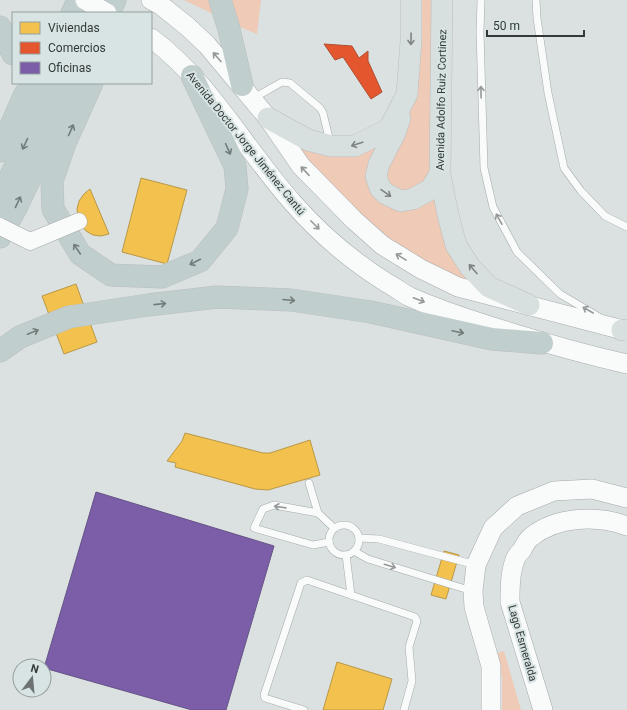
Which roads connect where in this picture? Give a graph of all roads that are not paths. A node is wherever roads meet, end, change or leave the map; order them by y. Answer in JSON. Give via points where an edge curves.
{"nodes":[{"id":1,"x":78,"y":0,"type":"edge"},
{"id":2,"x":85,"y":0,"type":"edge"},
{"id":3,"x":92,"y":0,"type":"edge"},
{"id":4,"x":115,"y":0,"type":"edge"},
{"id":5,"x":128,"y":0,"type":"edge"},
{"id":6,"x":220,"y":0,"type":"edge"},
{"id":7,"x":411,"y":0,"type":"edge"},
{"id":8,"x":442,"y":0,"type":"edge"},
{"id":9,"x":481,"y":0,"type":"edge"},
{"id":10,"x":536,"y":0,"type":"edge"},
{"id":11,"x":156,"y":3,"type":"edge"},
{"id":12,"x":72,"y":12,"type":"edge"},
{"id":13,"x":86,"y":12,"type":"edge"},
{"id":14,"x":106,"y":12,"type":"edge"},
{"id":15,"x":109,"y":12,"type":"edge"},
{"id":16,"x":123,"y":12,"type":"edge"},
{"id":17,"x":0,"y":27,"type":"edge"},
{"id":18,"x":152,"y":39,"type":"edge"},
{"id":19,"x":12,"y":52,"type":"edge"},
{"id":20,"x":192,"y":76,"type":"junction"},
{"id":21,"x":54,"y":84,"type":"edge"},
{"id":22,"x":75,"y":84,"type":"edge"},
{"id":23,"x":92,"y":84,"type":"edge"},
{"id":24,"x":25,"y":87,"type":"edge"},
{"id":25,"x":247,"y":92,"type":"junction"},
{"id":26,"x":407,"y":94,"type":"junction"},
{"id":27,"x":268,"y":118,"type":"junction"},
{"id":28,"x":331,"y":146,"type":"junction"},
{"id":29,"x":0,"y":151,"type":"edge"},
{"id":30,"x":440,"y":174,"type":"junction"},
{"id":31,"x":0,"y":199,"type":"edge"},
{"id":32,"x":0,"y":225,"type":"edge"},
{"id":33,"x":627,"y":227,"type":"edge"},
{"id":34,"x":0,"y":228,"type":"edge"},
{"id":35,"x":0,"y":237,"type":"edge"},
{"id":36,"x":529,"y":305,"type":"junction"},
{"id":37,"x":625,"y":331,"type":"edge"},
{"id":38,"x":542,"y":343,"type":"junction"},
{"id":39,"x":0,"y":351,"type":"edge"},
{"id":40,"x":573,"y":352,"type":"junction"},
{"id":41,"x":627,"y":364,"type":"edge"},
{"id":42,"x":627,"y":373,"type":"edge"},
{"id":43,"x":309,"y":483,"type":"dead end"},
{"id":44,"x":627,"y":498,"type":"edge"},
{"id":45,"x":318,"y":514,"type":"junction"},
{"id":46,"x":627,"y":526,"type":"edge"},
{"id":47,"x":334,"y":528,"type":"junction"},
{"id":48,"x":359,"y":538,"type":"junction"},
{"id":49,"x":329,"y":542,"type":"junction"},
{"id":50,"x":354,"y":551,"type":"junction"},
{"id":51,"x":346,"y":555,"type":"junction"},
{"id":52,"x":476,"y":565,"type":"junction"},
{"id":53,"x":473,"y":591,"type":"junction"},
{"id":54,"x":351,"y":595,"type":"junction"},
{"id":55,"x":304,"y":710,"type":"edge"},
{"id":56,"x":404,"y":710,"type":"edge"},
{"id":57,"x":491,"y":710,"type":"edge"},
{"id":58,"x":543,"y":710,"type":"edge"}],
"edges":[{"from":1,"to":12,"type":"highway"},
{"from":2,"to":14,"type":"main road","bridge":true},
{"from":3,"to":13,"type":"highway"},
{"from":4,"to":15,"type":"highway"},
{"from":5,"to":16,"type":"highway"},
{"from":6,"to":25,"type":"highway"},
{"from":7,"to":26,"type":"main road","one_way":true},
{"from":8,"to":30,"type":"main road","name":"Avenida Adolfo Ruiz Cortinez"},
{"from":37,"to":9,"type":"lane","one_way":true,"via":[[560,294],[517,252],[493,207],[484,168]]},
{"from":10,"to":33,"type":"lane","via":[[548,93],[564,168],[581,191],[605,216]]},
{"from":25,"to":11,"type":"main road","one_way":true,"via":[[207,45]]},
{"from":17,"to":19,"type":"highway"},
{"from":18,"to":20,"type":"main road","name":"Avenida Doctor Jorge Jiménez Cantú","via":[[166,49]]},
{"from":20,"to":23,"type":"highway","one_way":true,"via":[[235,166],[237,189],[227,228],[200,261],[162,277],[110,275],[80,254],[53,210],[52,181],[65,143]]},
{"from":20,"to":38,"type":"main road","name":"Avenida Doctor Jorge Jiménez Cantú","one_way":true,"via":[[293,204],[337,247],[366,270],[409,296]]},
{"from":21,"to":31,"type":"highway","one_way":true},
{"from":35,"to":22,"type":"highway","one_way":true},
{"from":24,"to":29,"type":"highway"},
{"from":25,"to":27,"type":"main road"},
{"from":25,"to":28,"type":"lane","via":[[282,82],[290,83],[320,108]]},
{"from":26,"to":28,"type":"main road","one_way":true,"via":[[389,129],[355,146]]},
{"from":26,"to":30,"type":"main road","one_way":true,"via":[[395,133],[379,164],[376,176],[380,188],[401,201],[413,199],[431,189]]},
{"from":27,"to":28,"type":"main road","via":[[308,140]]},
{"from":36,"to":27,"type":"main road","one_way":true,"via":[[458,287],[421,269],[382,245],[301,166]]},
{"from":36,"to":30,"type":"main road","name":"Avenida Adolfo Ruiz Cortinez","one_way":true,"via":[[489,287],[459,250],[448,215]]},
{"from":32,"to":34,"type":"street","bridge":true,"via":[[30,240],[79,220],[80,222],[30,243]]},
{"from":36,"to":37,"type":"main road"},
{"from":39,"to":38,"type":"highway","one_way":true,"via":[[20,337],[69,317],[216,298],[291,300],[371,312],[492,339]]},
{"from":38,"to":40,"type":"main road","name":"Avenida Doctor Jorge Jiménez Cantú"},
{"from":40,"to":41,"type":"main road","name":"Avenida Doctor Jorge Jiménez Cantú"},
{"from":40,"to":42,"type":"main road"},
{"from":43,"to":45,"type":"lane"},
{"from":44,"to":52,"type":"main road","via":[[592,489],[554,491],[517,506],[494,528]]},
{"from":45,"to":47,"type":"lane"},
{"from":45,"to":49,"type":"lane","one_way":true,"via":[[274,505],[263,509],[254,528],[313,545]]},
{"from":46,"to":58,"type":"main road","name":"Lago Esmeralda","via":[[614,521],[595,519],[564,522],[544,529],[530,538],[515,559],[510,584],[510,602]]},
{"from":47,"to":48,"type":"lane","via":[[349,526]]},
{"from":47,"to":49,"type":"lane"},
{"from":48,"to":50,"type":"lane"},
{"from":48,"to":52,"type":"lane","via":[[379,538]]},
{"from":49,"to":51,"type":"lane","via":[[333,551]]},
{"from":50,"to":51,"type":"lane"},
{"from":50,"to":53,"type":"lane","one_way":true,"via":[[368,559]]},
{"from":51,"to":54,"type":"lane"},
{"from":52,"to":53,"type":"main road"},
{"from":53,"to":57,"type":"main road","via":[[474,607],[491,666]]},
{"from":54,"to":55,"type":"lane","via":[[307,580],[301,583],[264,695],[265,698]]},
{"from":54,"to":56,"type":"lane","via":[[415,617],[417,621],[409,647],[412,681]]}]}
